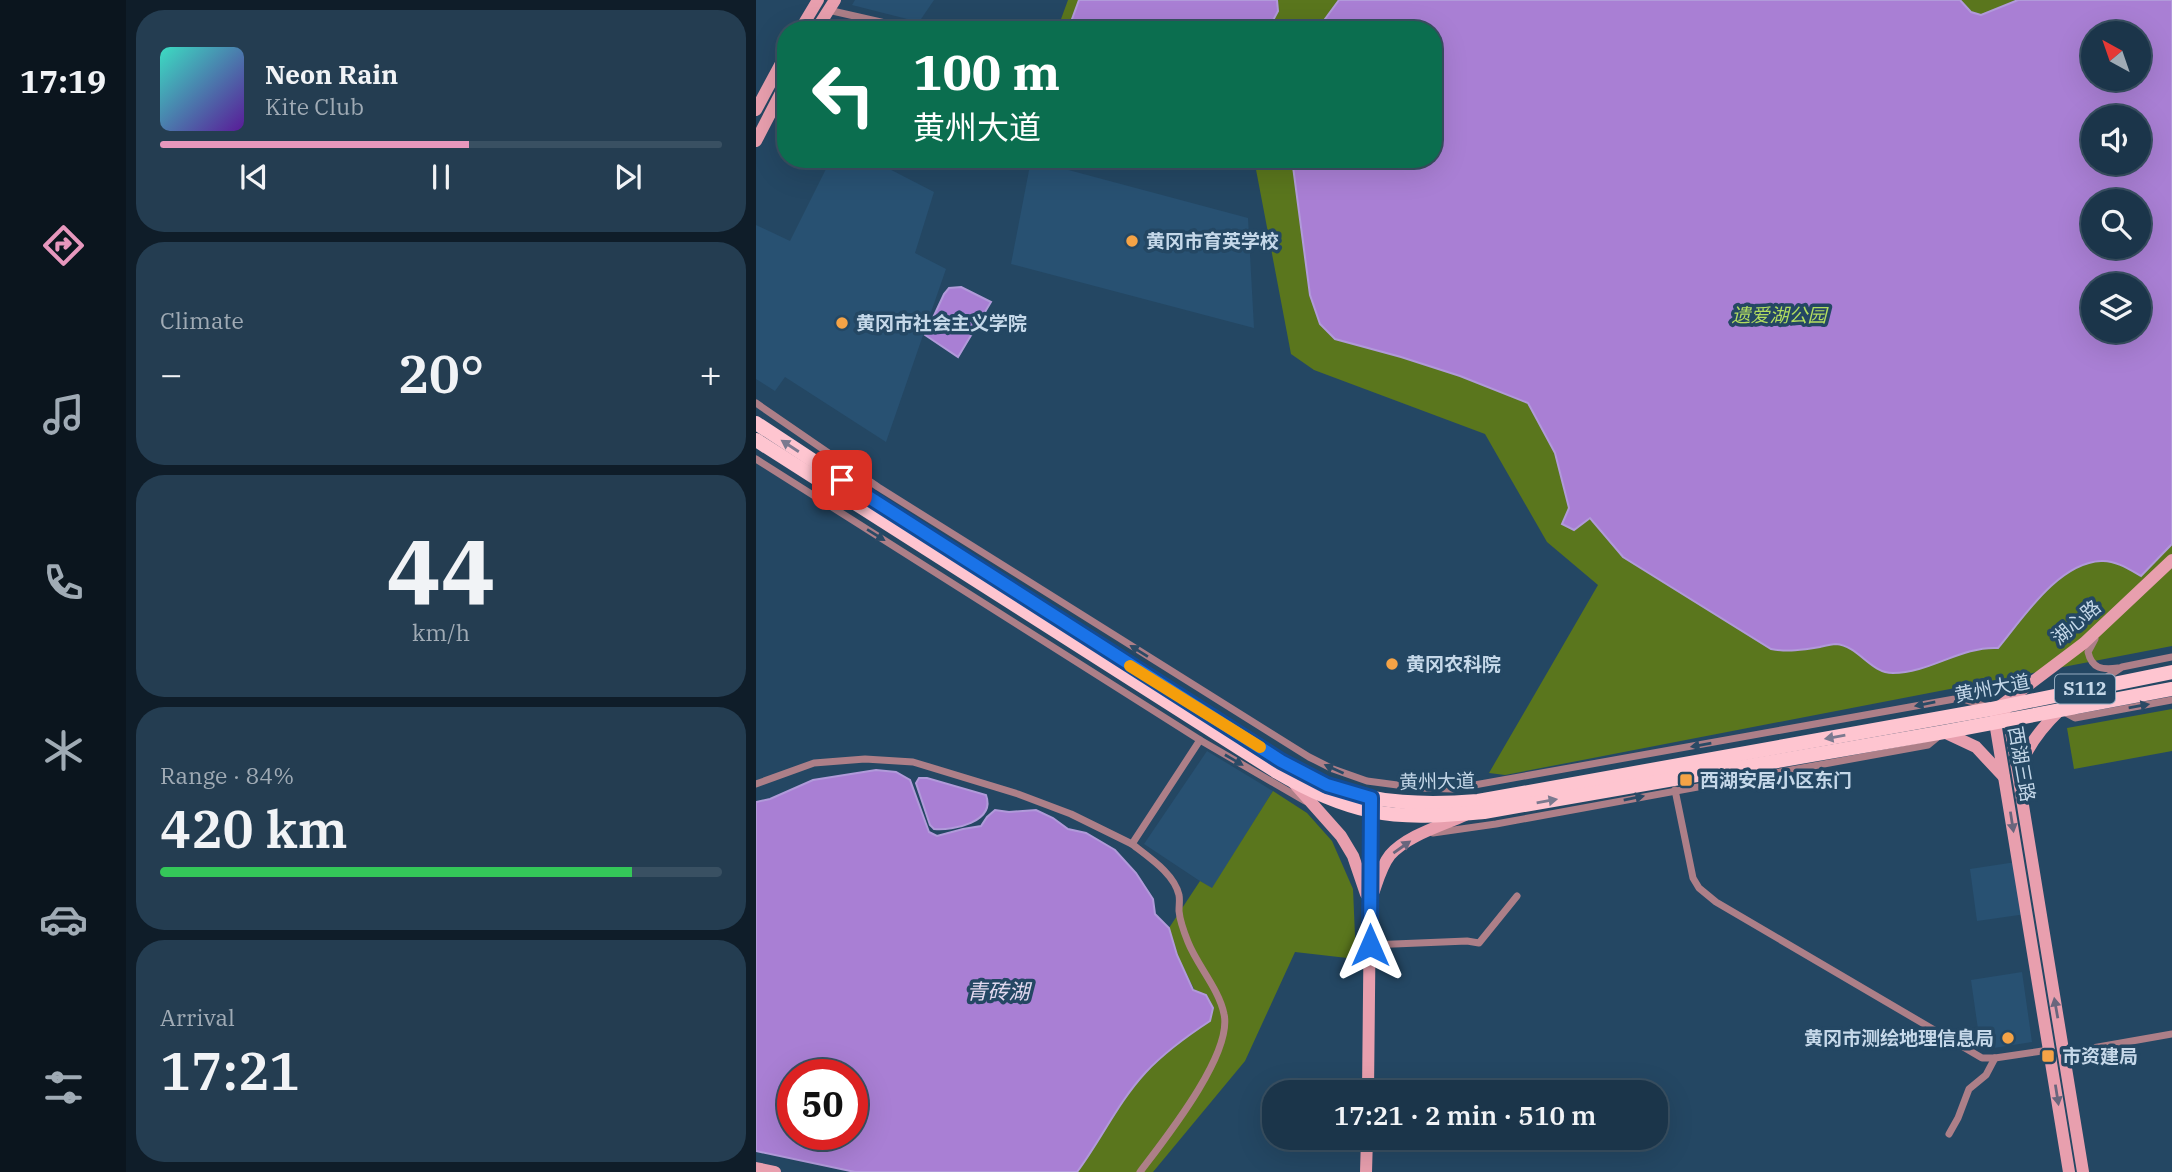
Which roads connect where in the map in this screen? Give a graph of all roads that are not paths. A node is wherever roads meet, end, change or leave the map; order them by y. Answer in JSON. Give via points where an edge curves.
{"nodes":[{"id":1,"x":818,"y":0,"type":"edge"},
{"id":2,"x":831,"y":5,"type":"edge"},
{"id":3,"x":805,"y":21,"type":"edge"},
{"id":4,"x":821,"y":21,"type":"edge"},
{"id":5,"x":885,"y":21,"type":"edge"},
{"id":6,"x":777,"y":71,"type":"edge"},
{"id":7,"x":777,"y":100,"type":"edge"},
{"id":8,"x":756,"y":110,"type":"edge"},
{"id":9,"x":756,"y":141,"type":"edge"},
{"id":10,"x":756,"y":403,"type":"edge"},
{"id":11,"x":756,"y":423,"type":"edge"},
{"id":12,"x":756,"y":440,"type":"edge"},
{"id":13,"x":756,"y":459,"type":"edge"},
{"id":14,"x":2172,"y":560,"type":"edge"},
{"id":15,"x":2111,"y":618,"type":"junction"},
{"id":16,"x":2172,"y":657,"type":"edge"},
{"id":17,"x":2122,"y":667,"type":"junction"},
{"id":18,"x":2172,"y":672,"type":"edge"},
{"id":19,"x":2092,"y":688,"type":"junction"},
{"id":20,"x":2172,"y":689,"type":"edge"},
{"id":21,"x":2172,"y":699,"type":"edge"},
{"id":22,"x":2060,"y":710,"type":"junction"},
{"id":23,"x":1998,"y":714,"type":"junction"},
{"id":24,"x":1944,"y":732,"type":"junction"},
{"id":25,"x":1200,"y":740,"type":"junction"},
{"id":26,"x":2011,"y":776,"type":"junction"},
{"id":27,"x":1290,"y":779,"type":"junction"},
{"id":28,"x":756,"y":784,"type":"edge"},
{"id":29,"x":1675,"y":790,"type":"junction"},
{"id":30,"x":1371,"y":804,"type":"junction"},
{"id":31,"x":1314,"y":806,"type":"junction"},
{"id":32,"x":1471,"y":813,"type":"junction"},
{"id":33,"x":1422,"y":835,"type":"junction"},
{"id":34,"x":1132,"y":844,"type":"junction"},
{"id":35,"x":1517,"y":896,"type":"dead end"},
{"id":36,"x":1370,"y":905,"type":"junction"},
{"id":37,"x":1370,"y":945,"type":"junction"},
{"id":38,"x":2172,"y":1034,"type":"edge"},
{"id":39,"x":2049,"y":1050,"type":"junction"},
{"id":40,"x":2064,"y":1053,"type":"junction"},
{"id":41,"x":1995,"y":1058,"type":"junction"},
{"id":42,"x":1368,"y":1080,"type":"edge"},
{"id":43,"x":1949,"y":1134,"type":"dead end"},
{"id":44,"x":1367,"y":1150,"type":"edge"},
{"id":45,"x":756,"y":1168,"type":"edge"},
{"id":46,"x":775,"y":1172,"type":"edge"},
{"id":47,"x":1140,"y":1172,"type":"edge"},
{"id":48,"x":1366,"y":1172,"type":"edge"},
{"id":49,"x":2069,"y":1172,"type":"edge"},
{"id":50,"x":2083,"y":1172,"type":"edge"}],
"edges":[{"from":1,"to":3,"type":"main road"},
{"from":2,"to":4,"type":"main road"},
{"from":2,"to":5,"type":"street"},
{"from":6,"to":8,"type":"main road"},
{"from":7,"to":9,"type":"main road"},
{"from":23,"to":10,"type":"street","one_way":true,"via":[[1960,698],[1452,789],[1359,779],[1309,757],[878,487]]},
{"from":30,"to":11,"type":"main road","name":"黄州大道","number":"S112","one_way":true,"via":[[1281,761]]},
{"from":12,"to":27,"type":"main road","name":"黄州大道","number":"S112"},
{"from":13,"to":25,"type":"street","one_way":true},
{"from":14,"to":15,"type":"main road","name":"湖心路"},
{"from":15,"to":17,"type":"street","via":[[2089,655],[2101,669]]},
{"from":15,"to":23,"type":"main road","name":"湖心路"},
{"from":16,"to":17,"type":"street"},
{"from":17,"to":19,"type":"street"},
{"from":18,"to":19,"type":"main road","name":"黄州大道","number":"S112"},
{"from":19,"to":23,"type":"main road","name":"黄州大道","number":"S112"},
{"from":20,"to":22,"type":"main road","name":"黄州大道","number":"S112"},
{"from":22,"to":21,"type":"street","one_way":true,"via":[[2075,718]]},
{"from":22,"to":23,"type":"main road","name":"黄州大道","number":"S112"},
{"from":22,"to":26,"type":"main road","via":[[2035,736]]},
{"from":23,"to":24,"type":"main road","name":"黄州大道","number":"S112"},
{"from":23,"to":26,"type":"main road","name":"西湖三路"},
{"from":23,"to":30,"type":"main road","name":"黄州大道","number":"S112","one_way":true,"via":[[1478,801]]},
{"from":24,"to":26,"type":"main road","via":[[1976,747]]},
{"from":24,"to":29,"type":"street","via":[[1928,745]]},
{"from":32,"to":24,"type":"main road","name":"黄州大道","number":"S112","one_way":true},
{"from":25,"to":31,"type":"street","one_way":true},
{"from":25,"to":34,"type":"street"},
{"from":26,"to":39,"type":"main road","name":"西湖三路","one_way":true},
{"from":40,"to":26,"type":"main road","name":"西湖三路","one_way":true},
{"from":27,"to":30,"type":"main road","name":"黄州大道","number":"S112","via":[[1325,796]]},
{"from":27,"to":31,"type":"main road"},
{"from":28,"to":34,"type":"street","via":[[814,763],[913,762],[1050,806]]},
{"from":33,"to":29,"type":"street","one_way":true},
{"from":29,"to":41,"type":"street","via":[[1699,888],[1982,1058]]},
{"from":30,"to":32,"type":"main road","name":"黄州大道","number":"S112","via":[[1430,815]]},
{"from":30,"to":36,"type":"main road"},
{"from":31,"to":36,"type":"main road","via":[[1353,856]]},
{"from":32,"to":33,"type":"main road"},
{"from":36,"to":33,"type":"main road","one_way":true,"via":[[1389,856]]},
{"from":34,"to":47,"type":"street","via":[[1177,888],[1181,924],[1221,1005],[1225,1027],[1212,1065]]},
{"from":35,"to":37,"type":"street","via":[[1479,943]]},
{"from":36,"to":37,"type":"main road"},
{"from":37,"to":42,"type":"main road"},
{"from":38,"to":40,"type":"street"},
{"from":39,"to":41,"type":"street"},
{"from":39,"to":49,"type":"main road","name":"西湖三路","one_way":true},
{"from":40,"to":50,"type":"main road","name":"西湖三路"},
{"from":41,"to":43,"type":"street","via":[[1969,1089]]},
{"from":44,"to":48,"type":"main road"},
{"from":45,"to":46,"type":"main road"}]}
